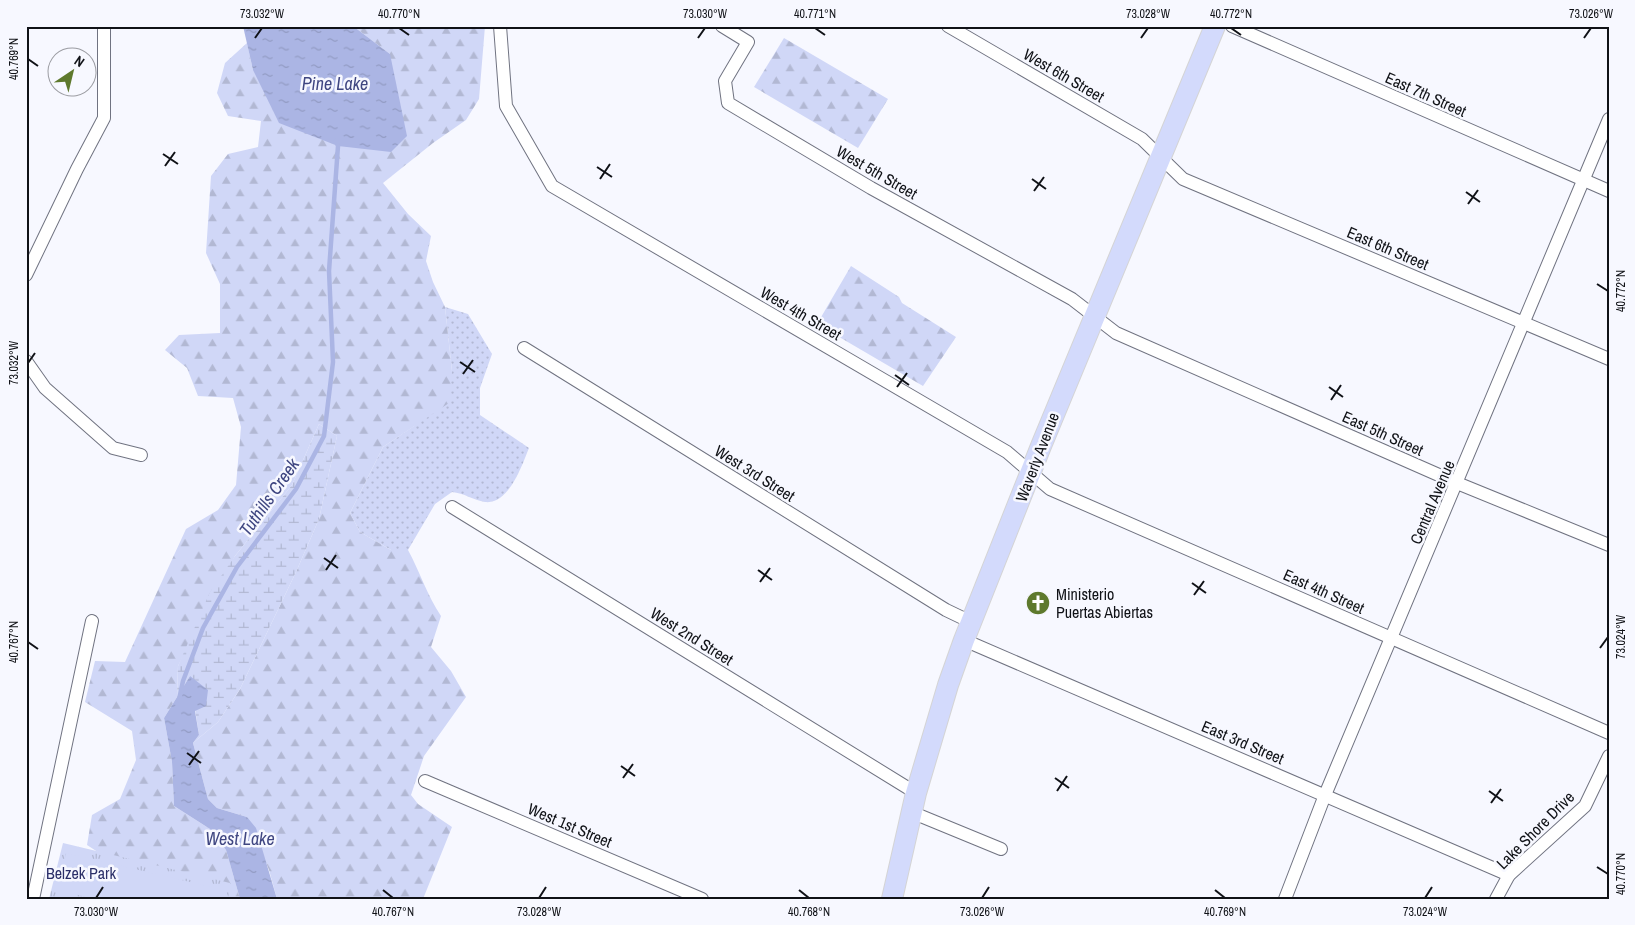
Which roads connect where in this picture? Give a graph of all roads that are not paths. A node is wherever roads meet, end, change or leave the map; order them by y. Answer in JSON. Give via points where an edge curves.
{"nodes":[{"id":1,"x":104,"y":26,"type":"edge"},
{"id":2,"x":500,"y":26,"type":"edge"},
{"id":3,"x":722,"y":26,"type":"edge"},
{"id":4,"x":948,"y":26,"type":"edge"},
{"id":5,"x":1215,"y":26,"type":"edge"},
{"id":6,"x":1232,"y":26,"type":"edge"},
{"id":7,"x":1609,"y":119,"type":"edge"},
{"id":8,"x":1160,"y":157,"type":"junction"},
{"id":9,"x":1583,"y":181,"type":"junction"},
{"id":10,"x":1609,"y":191,"type":"edge"},
{"id":11,"x":26,"y":275,"type":"edge"},
{"id":12,"x":1094,"y":316,"type":"junction"},
{"id":13,"x":1524,"y":323,"type":"junction"},
{"id":14,"x":524,"y":348,"type":"dead end"},
{"id":15,"x":1609,"y":359,"type":"edge"},
{"id":16,"x":26,"y":361,"type":"edge"},
{"id":17,"x":141,"y":455,"type":"dead end"},
{"id":18,"x":1031,"y":472,"type":"junction"},
{"id":19,"x":1457,"y":483,"type":"junction"},
{"id":20,"x":452,"y":507,"type":"dead end"},
{"id":21,"x":1609,"y":545,"type":"edge"},
{"id":22,"x":92,"y":621,"type":"dead end"},
{"id":23,"x":967,"y":631,"type":"junction"},
{"id":24,"x":1392,"y":639,"type":"junction"},
{"id":25,"x":1609,"y":733,"type":"edge"},
{"id":26,"x":1609,"y":756,"type":"edge"},
{"id":27,"x":425,"y":781,"type":"dead end"},
{"id":28,"x":916,"y":793,"type":"junction"},
{"id":29,"x":1325,"y":795,"type":"junction"},
{"id":30,"x":911,"y":812,"type":"junction"},
{"id":31,"x":1001,"y":849,"type":"dead end"},
{"id":32,"x":1509,"y":875,"type":"junction"},
{"id":33,"x":33,"y":899,"type":"edge"},
{"id":34,"x":702,"y":899,"type":"edge"},
{"id":35,"x":892,"y":899,"type":"edge"},
{"id":36,"x":1285,"y":899,"type":"edge"},
{"id":37,"x":1496,"y":899,"type":"edge"}],
"edges":[{"from":1,"to":11,"type":"street","via":[[104,118]]},
{"from":2,"to":18,"type":"street","name":"West 4th Street","via":[[506,106],[552,186],[1007,452]]},
{"from":3,"to":12,"type":"street","name":"West 5th Street","via":[[748,42],[725,81],[728,103],[871,188],[1072,299]]},
{"from":4,"to":8,"type":"street","name":"West 6th Street","via":[[1137,136]]},
{"from":5,"to":8,"type":"main road","name":"Waverly Avenue"},
{"from":6,"to":9,"type":"street","name":"East 7th Street"},
{"from":7,"to":9,"type":"street","name":"Central Avenue"},
{"from":8,"to":12,"type":"main road","name":"Waverly Avenue"},
{"from":8,"to":13,"type":"street","name":"East 6th Street","via":[[1183,179]]},
{"from":9,"to":10,"type":"street","name":"East 7th Street"},
{"from":9,"to":13,"type":"street","name":"Central Avenue"},
{"from":12,"to":18,"type":"main road","name":"Waverly Avenue"},
{"from":12,"to":19,"type":"street","name":"East 5th Street","via":[[1120,336]]},
{"from":13,"to":15,"type":"street","name":"East 6th Street"},
{"from":13,"to":19,"type":"street","name":"Central Avenue"},
{"from":14,"to":23,"type":"street","name":"West 3rd Street","via":[[946,610]]},
{"from":16,"to":17,"type":"street","via":[[45,388],[113,448]]},
{"from":18,"to":23,"type":"main road","name":"Waverly Avenue"},
{"from":18,"to":24,"type":"street","name":"East 4th Street","via":[[1056,492]]},
{"from":19,"to":21,"type":"street","name":"East 5th Street"},
{"from":19,"to":24,"type":"street","name":"Central Avenue"},
{"from":20,"to":28,"type":"street","name":"West 2nd Street"},
{"from":22,"to":33,"type":"street"},
{"from":23,"to":28,"type":"main road","name":"Waverly Avenue"},
{"from":23,"to":29,"type":"street","name":"East 3rd Street"},
{"from":24,"to":25,"type":"street","name":"East 4th Street"},
{"from":24,"to":29,"type":"street","name":"Central Avenue"},
{"from":26,"to":32,"type":"street","name":"Lake Shore Drive","via":[[1585,806]]},
{"from":27,"to":34,"type":"street","name":"West 1st Street"},
{"from":28,"to":30,"type":"main road","name":"Waverly Avenue"},
{"from":29,"to":32,"type":"street","name":"East 3rd Street"},
{"from":29,"to":36,"type":"street","name":"Central Avenue"},
{"from":30,"to":31,"type":"street"},
{"from":30,"to":35,"type":"main road","name":"Waverly Avenue"},
{"from":32,"to":37,"type":"street","name":"Lake Shore Drive"}]}
